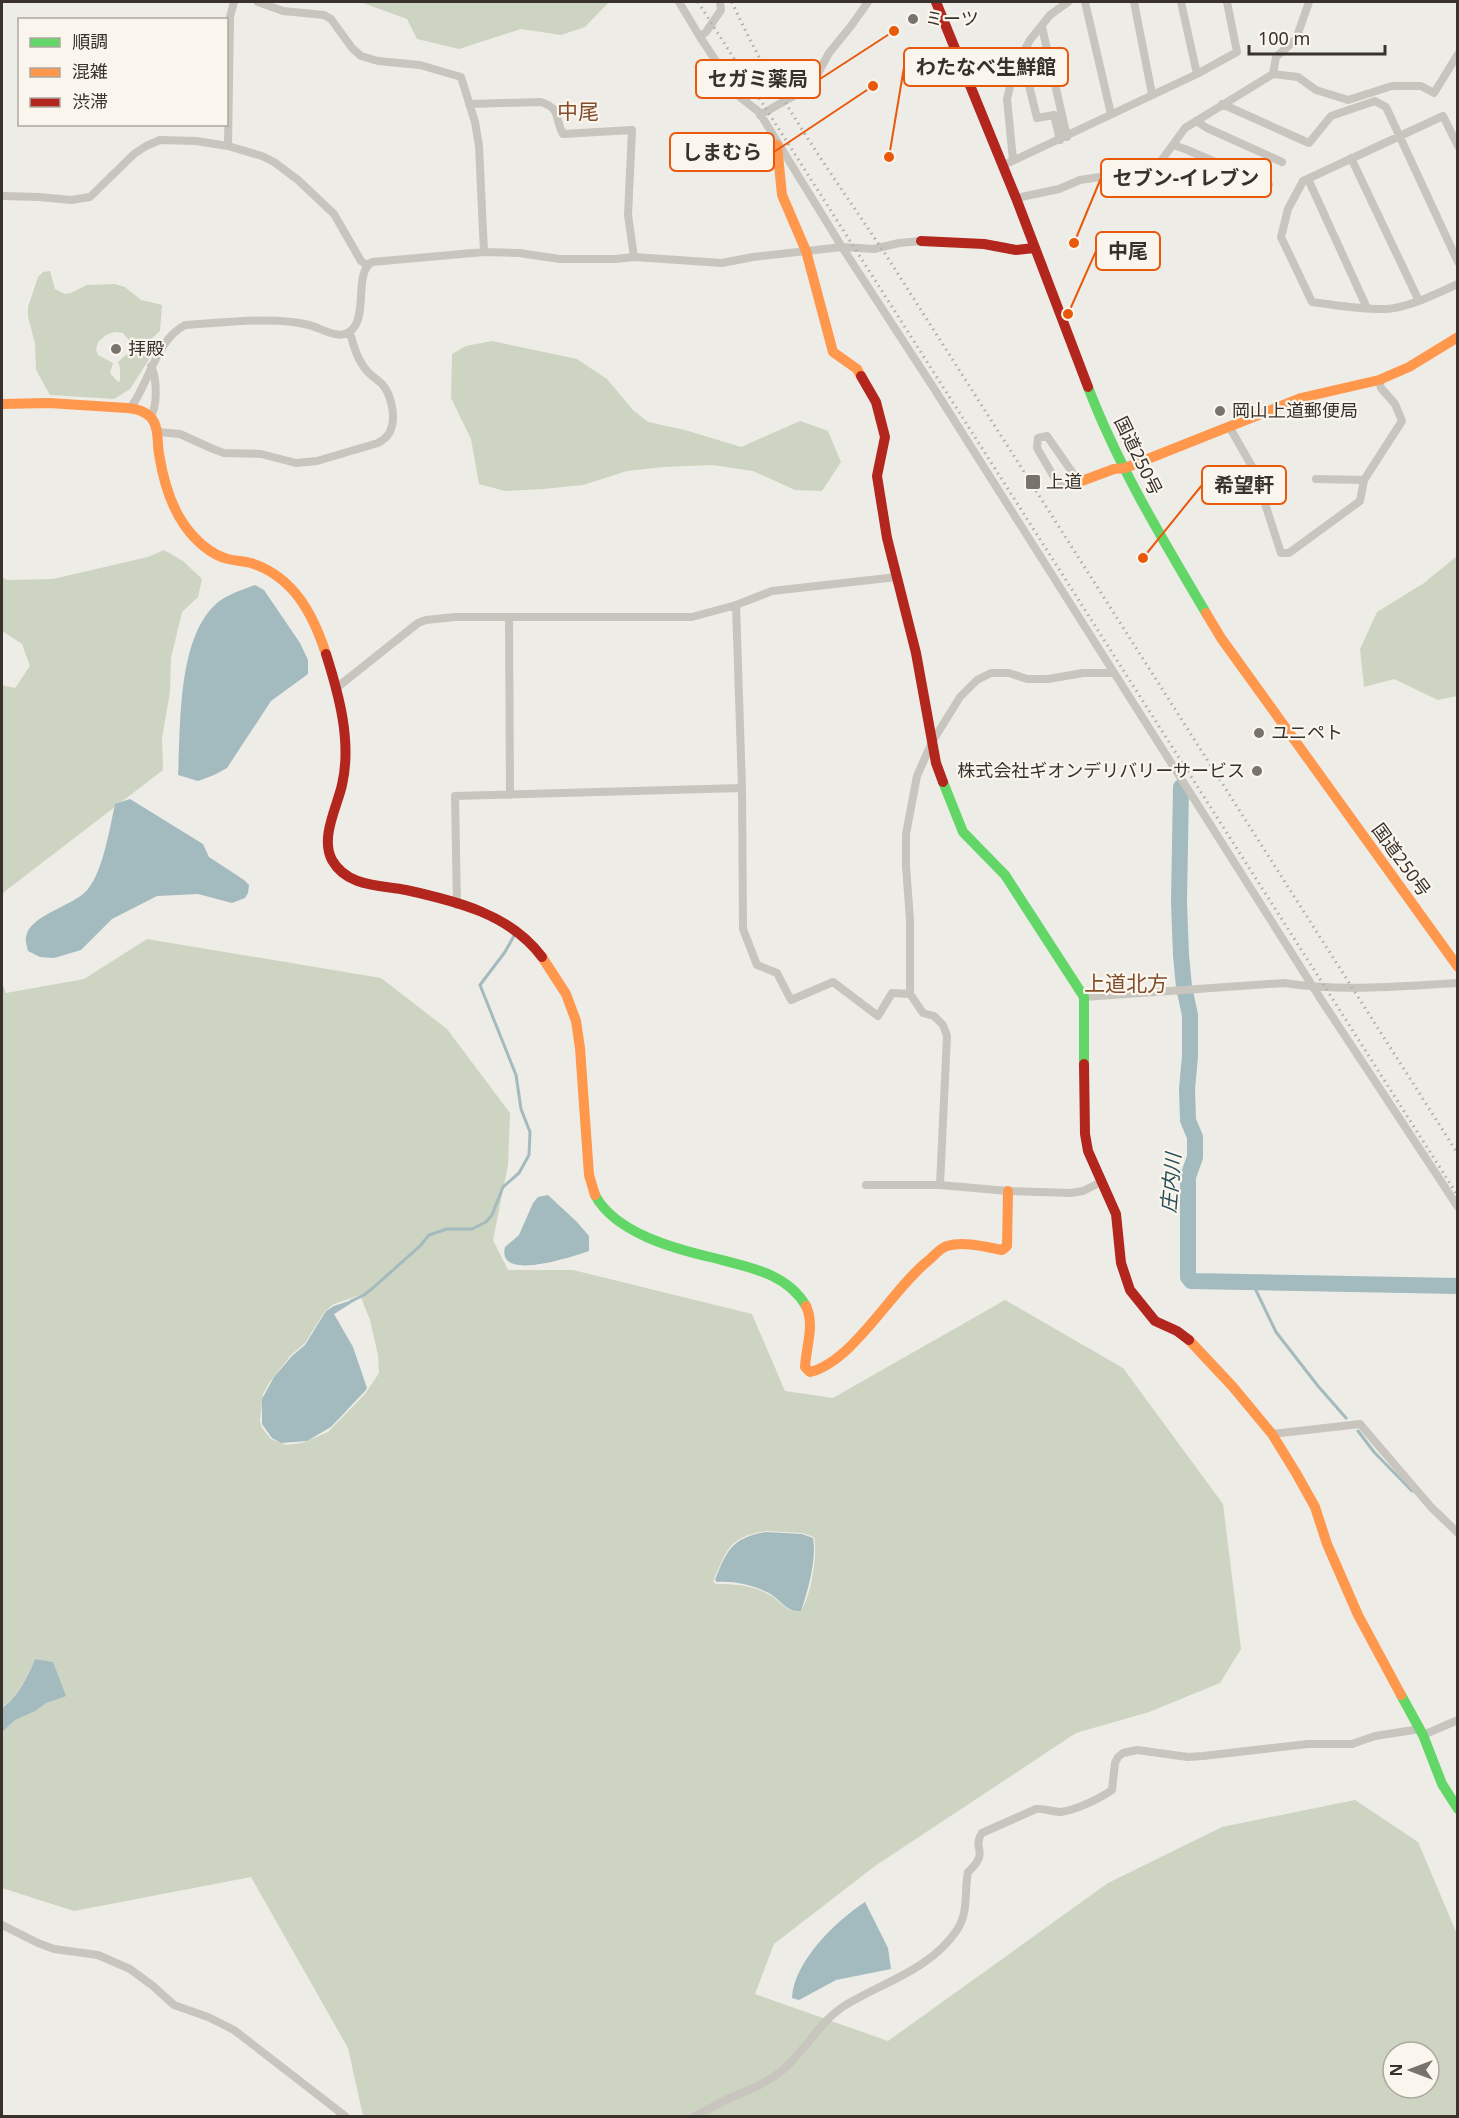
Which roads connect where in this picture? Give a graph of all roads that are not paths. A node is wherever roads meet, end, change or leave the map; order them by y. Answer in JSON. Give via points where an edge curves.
{"nodes":[{"id":1,"x":234,"y":2,"type":"edge"},
{"id":2,"x":258,"y":2,"type":"edge"},
{"id":3,"x":679,"y":2,"type":"edge"},
{"id":4,"x":720,"y":2,"type":"edge"},
{"id":5,"x":868,"y":2,"type":"edge"},
{"id":6,"x":936,"y":2,"type":"edge"},
{"id":7,"x":1068,"y":2,"type":"edge"},
{"id":8,"x":1085,"y":2,"type":"edge"},
{"id":9,"x":1134,"y":2,"type":"edge"},
{"id":10,"x":1181,"y":2,"type":"edge"},
{"id":11,"x":1227,"y":2,"type":"edge"},
{"id":12,"x":1309,"y":2,"type":"edge"},
{"id":13,"x":1042,"y":27,"type":"junction"},
{"id":14,"x":700,"y":37,"type":"junction"},
{"id":15,"x":1458,"y":54,"type":"edge"},
{"id":16,"x":1014,"y":70,"type":"junction"},
{"id":17,"x":1197,"y":74,"type":"junction"},
{"id":18,"x":1273,"y":74,"type":"junction"},
{"id":19,"x":1152,"y":94,"type":"junction"},
{"id":20,"x":469,"y":104,"type":"junction"},
{"id":21,"x":1222,"y":104,"type":"junction"},
{"id":22,"x":1111,"y":114,"type":"junction"},
{"id":23,"x":760,"y":116,"type":"junction"},
{"id":24,"x":1197,"y":121,"type":"junction"},
{"id":25,"x":1454,"y":131,"type":"edge"},
{"id":26,"x":1399,"y":135,"type":"junction"},
{"id":27,"x":1063,"y":138,"type":"junction"},
{"id":28,"x":777,"y":145,"type":"junction"},
{"id":29,"x":1173,"y":145,"type":"junction"},
{"id":30,"x":228,"y":146,"type":"junction"},
{"id":31,"x":1458,"y":146,"type":"edge"},
{"id":32,"x":1351,"y":158,"type":"junction"},
{"id":33,"x":1013,"y":160,"type":"junction"},
{"id":34,"x":1282,"y":162,"type":"dead end"},
{"id":35,"x":1002,"y":166,"type":"junction"},
{"id":36,"x":1308,"y":179,"type":"junction"},
{"id":37,"x":1269,"y":186,"type":"dead end"},
{"id":38,"x":2,"y":196,"type":"edge"},
{"id":39,"x":1016,"y":198,"type":"junction"},
{"id":40,"x":921,"y":241,"type":"joint"},
{"id":41,"x":842,"y":247,"type":"junction"},
{"id":42,"x":1034,"y":248,"type":"junction"},
{"id":43,"x":806,"y":251,"type":"junction"},
{"id":44,"x":484,"y":252,"type":"junction"},
{"id":45,"x":634,"y":257,"type":"junction"},
{"id":46,"x":1458,"y":262,"type":"edge"},
{"id":47,"x":367,"y":265,"type":"junction"},
{"id":48,"x":1458,"y":284,"type":"edge"},
{"id":49,"x":1419,"y":301,"type":"junction"},
{"id":50,"x":1367,"y":308,"type":"junction"},
{"id":51,"x":350,"y":332,"type":"junction"},
{"id":52,"x":1458,"y":338,"type":"edge"},
{"id":53,"x":152,"y":366,"type":"junction"},
{"id":54,"x":1379,"y":380,"type":"junction"},
{"id":55,"x":2,"y":404,"type":"edge"},
{"id":56,"x":131,"y":407,"type":"junction"},
{"id":57,"x":150,"y":417,"type":"junction"},
{"id":58,"x":1230,"y":428,"type":"junction"},
{"id":59,"x":158,"y":432,"type":"junction"},
{"id":60,"x":1125,"y":468,"type":"junction"},
{"id":61,"x":1316,"y":479,"type":"dead end"},
{"id":62,"x":1364,"y":480,"type":"junction"},
{"id":63,"x":1079,"y":482,"type":"junction"},
{"id":64,"x":897,"y":577,"type":"junction"},
{"id":65,"x":736,"y":605,"type":"junction"},
{"id":66,"x":509,"y":617,"type":"junction"},
{"id":67,"x":1114,"y":673,"type":"junction"},
{"id":68,"x":336,"y":689,"type":"junction"},
{"id":69,"x":932,"y":742,"type":"junction"},
{"id":70,"x":742,"y":788,"type":"junction"},
{"id":71,"x":510,"y":795,"type":"junction"},
{"id":72,"x":457,"y":905,"type":"junction"},
{"id":73,"x":1458,"y":968,"type":"edge"},
{"id":74,"x":1458,"y":983,"type":"edge"},
{"id":75,"x":1314,"y":988,"type":"junction"},
{"id":76,"x":910,"y":994,"type":"junction"},
{"id":77,"x":1084,"y":997,"type":"junction"},
{"id":78,"x":1101,"y":1182,"type":"junction"},
{"id":79,"x":866,"y":1185,"type":"dead end"},
{"id":80,"x":940,"y":1185,"type":"junction"},
{"id":81,"x":1008,"y":1191,"type":"junction"},
{"id":82,"x":1458,"y":1207,"type":"edge"},
{"id":83,"x":1272,"y":1434,"type":"junction"},
{"id":84,"x":1458,"y":1533,"type":"edge"},
{"id":85,"x":1458,"y":1720,"type":"edge"},
{"id":86,"x":1422,"y":1732,"type":"junction"},
{"id":87,"x":1458,"y":1809,"type":"edge"},
{"id":88,"x":2,"y":1925,"type":"edge"},
{"id":89,"x":345,"y":2116,"type":"edge"},
{"id":90,"x":695,"y":2116,"type":"edge"}],
"edges":[{"from":1,"to":30,"type":"street","via":[[230,17]]},
{"from":2,"to":20,"type":"street","via":[[283,11],[331,18],[361,56],[420,65],[461,77]]},
{"from":3,"to":14,"type":"street"},
{"from":4,"to":14,"type":"street","via":[[721,10]]},
{"from":5,"to":23,"type":"street","via":[[829,53],[811,86]]},
{"from":6,"to":35,"type":"main road","name":"国道250号"},
{"from":7,"to":13,"type":"street","via":[[1050,15]]},
{"from":8,"to":22,"type":"street"},
{"from":9,"to":19,"type":"street"},
{"from":10,"to":17,"type":"street"},
{"from":11,"to":17,"type":"street","via":[[1237,52]]},
{"from":12,"to":18,"type":"street","via":[[1296,39],[1276,57]]},
{"from":13,"to":16,"type":"street"},
{"from":13,"to":27,"type":"street"},
{"from":14,"to":23,"type":"street","via":[[740,97]]},
{"from":15,"to":18,"type":"street","via":[[1434,93],[1421,86],[1392,86],[1348,100],[1316,90],[1298,77]]},
{"from":16,"to":27,"type":"street","via":[[1026,73],[1036,118],[1054,115]]},
{"from":16,"to":33,"type":"street","via":[[1007,99]]},
{"from":17,"to":19,"type":"street"},
{"from":18,"to":21,"type":"street"},
{"from":19,"to":22,"type":"street"},
{"from":20,"to":44,"type":"street","via":[[479,146]]},
{"from":20,"to":45,"type":"street","via":[[551,105],[563,134],[632,130],[628,215]]},
{"from":21,"to":24,"type":"street"},
{"from":21,"to":26,"type":"street","via":[[1309,143],[1330,116],[1375,101],[1386,107]]},
{"from":22,"to":27,"type":"street"},
{"from":23,"to":28,"type":"street"},
{"from":24,"to":29,"type":"street","via":[[1185,128]]},
{"from":24,"to":34,"type":"street"},
{"from":25,"to":26,"type":"street","via":[[1443,116]]},
{"from":25,"to":31,"type":"street"},
{"from":26,"to":32,"type":"street"},
{"from":26,"to":46,"type":"street"},
{"from":27,"to":33,"type":"street"},
{"from":28,"to":41,"type":"street"},
{"from":28,"to":43,"type":"main road","via":[[782,195]]},
{"from":29,"to":37,"type":"street"},
{"from":29,"to":39,"type":"street","via":[[1161,161],[1146,170],[1080,180]]},
{"from":30,"to":38,"type":"street","via":[[196,141],[160,141],[146,146],[90,197],[71,200]]},
{"from":30,"to":47,"type":"street","via":[[262,156],[298,180],[334,214]]},
{"from":32,"to":36,"type":"street"},
{"from":32,"to":49,"type":"street"},
{"from":33,"to":35,"type":"street"},
{"from":35,"to":39,"type":"main road","name":"国道250号"},
{"from":36,"to":50,"type":"street"},
{"from":36,"to":50,"type":"street","via":[[1288,209],[1281,237],[1312,302]]},
{"from":39,"to":42,"type":"main road","name":"国道250号"},
{"from":40,"to":41,"type":"street","via":[[874,249]]},
{"from":40,"to":42,"type":"main road","via":[[1016,250]]},
{"from":41,"to":43,"type":"street"},
{"from":41,"to":67,"type":"street"},
{"from":42,"to":60,"type":"main road","name":"国道250号","via":[[1096,408]]},
{"from":43,"to":45,"type":"street","via":[[722,263]]},
{"from":43,"to":64,"type":"main road","via":[[833,352],[857,369],[876,402],[885,437],[877,476]]},
{"from":44,"to":45,"type":"street","via":[[560,259]]},
{"from":44,"to":47,"type":"street"},
{"from":47,"to":51,"type":"street","via":[[363,271],[360,312]]},
{"from":48,"to":49,"type":"street"},
{"from":49,"to":50,"type":"street","via":[[1389,309]]},
{"from":51,"to":53,"type":"street","via":[[331,334],[309,325],[280,321],[185,325],[176,330]]},
{"from":51,"to":59,"type":"street","via":[[366,371],[383,386],[391,401],[391,429],[378,443],[317,461],[296,463],[261,454],[224,453],[180,434]]},
{"from":52,"to":54,"type":"main road"},
{"from":53,"to":56,"type":"street"},
{"from":53,"to":57,"type":"street","via":[[154,411]]},
{"from":54,"to":58,"type":"main road","via":[[1301,398]]},
{"from":54,"to":62,"type":"street","via":[[1402,421]]},
{"from":55,"to":56,"type":"main road"},
{"from":56,"to":57,"type":"main road"},
{"from":57,"to":59,"type":"main road"},
{"from":58,"to":60,"type":"main road"},
{"from":58,"to":62,"type":"street","via":[[1254,470],[1281,553],[1289,553],[1355,506],[1362,495]]},
{"from":59,"to":68,"type":"main road","via":[[158,451],[171,499],[185,528],[225,558],[251,563],[291,587],[320,638]]},
{"from":60,"to":63,"type":"main road"},
{"from":60,"to":73,"type":"main road","name":"国道250号","via":[[1221,638]]},
{"from":61,"to":62,"type":"street"},
{"from":63,"to":63,"type":"street","via":[[1057,482],[1037,448],[1038,438],[1049,438]]},
{"from":64,"to":65,"type":"street","via":[[772,591]]},
{"from":64,"to":69,"type":"main road"},
{"from":65,"to":66,"type":"street","via":[[692,617]]},
{"from":65,"to":70,"type":"street"},
{"from":66,"to":68,"type":"street","via":[[455,617],[418,623]]},
{"from":66,"to":71,"type":"street"},
{"from":67,"to":69,"type":"street","via":[[1027,679],[991,673],[977,680],[960,697]]},
{"from":67,"to":75,"type":"street"},
{"from":68,"to":72,"type":"main road","via":[[343,726],[344,775],[329,833],[334,862],[345,875],[359,882]]},
{"from":69,"to":76,"type":"street","via":[[917,776],[906,834]]},
{"from":69,"to":77,"type":"main road","via":[[936,763],[963,832],[1005,874]]},
{"from":70,"to":71,"type":"street"},
{"from":70,"to":76,"type":"street","via":[[743,929],[757,965],[777,973],[791,1000],[833,982],[878,1016],[892,993]]},
{"from":71,"to":72,"type":"street","via":[[455,796]]},
{"from":72,"to":81,"type":"main road","via":[[486,914],[521,933],[539,953],[569,1001],[580,1044],[589,1176],[597,1200],[629,1227],[648,1236],[703,1256],[759,1268],[781,1279],[802,1299],[809,1314],[806,1367],[810,1372],[822,1371],[836,1359],[904,1283],[947,1246],[1002,1250],[1008,1246]]},
{"from":74,"to":75,"type":"street"},
{"from":75,"to":77,"type":"street","via":[[1284,983]]},
{"from":75,"to":82,"type":"street"},
{"from":76,"to":80,"type":"street","via":[[923,1013],[943,1024],[947,1036]]},
{"from":77,"to":78,"type":"main road","via":[[1084,1134]]},
{"from":78,"to":81,"type":"street","via":[[1071,1193]]},
{"from":78,"to":83,"type":"main road","via":[[1116,1214],[1121,1263],[1130,1290],[1155,1321],[1194,1343]]},
{"from":79,"to":80,"type":"street"},
{"from":80,"to":81,"type":"street"},
{"from":83,"to":84,"type":"street","via":[[1360,1424]]},
{"from":83,"to":86,"type":"main road","via":[[1314,1507],[1358,1615]]},
{"from":85,"to":86,"type":"street"},
{"from":86,"to":87,"type":"main road","via":[[1442,1784]]},
{"from":86,"to":90,"type":"street","via":[[1375,1736],[1339,1746],[1308,1744],[1188,1757],[1137,1750],[1123,1753],[1115,1763],[1112,1790],[1106,1795],[1061,1812],[1036,1809],[982,1833],[978,1841],[980,1858],[968,1872],[963,1916],[958,1929],[941,1949],[914,1970],[842,2007],[790,2063],[763,2084]]},
{"from":88,"to":89,"type":"street","via":[[38,1943],[98,1955],[130,1969],[174,2005],[234,2030]]}]}
